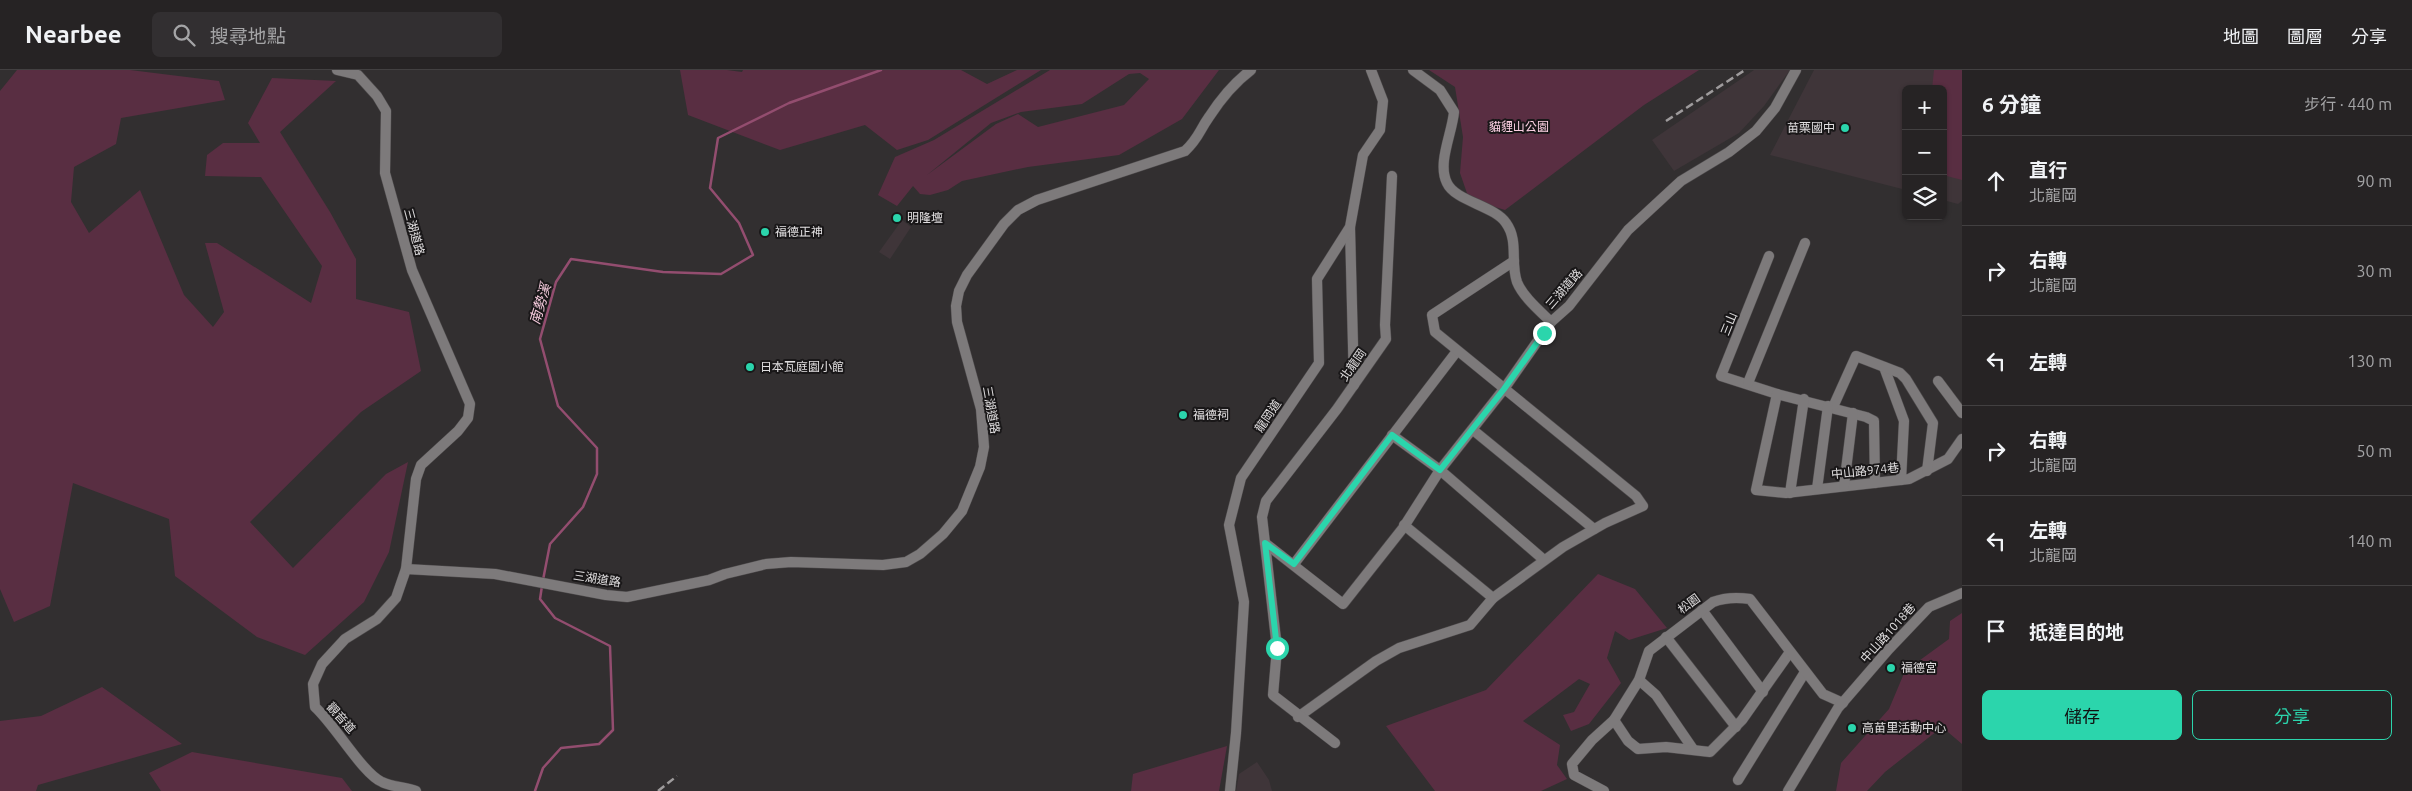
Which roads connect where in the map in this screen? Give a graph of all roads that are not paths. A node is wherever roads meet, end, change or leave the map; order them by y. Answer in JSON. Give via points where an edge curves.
{"nodes":[{"id":1,"x":337,"y":70,"type":"edge"},
{"id":2,"x":1251,"y":70,"type":"edge"},
{"id":3,"x":1371,"y":70,"type":"edge"},
{"id":4,"x":1413,"y":70,"type":"edge"},
{"id":5,"x":1796,"y":70,"type":"edge"},
{"id":6,"x":1392,"y":176,"type":"dead end"},
{"id":7,"x":1350,"y":227,"type":"junction"},
{"id":8,"x":1805,"y":243,"type":"dead end"},
{"id":9,"x":1769,"y":256,"type":"dead end"},
{"id":10,"x":1514,"y":261,"type":"junction"},
{"id":11,"x":1552,"y":322,"type":"junction"},
{"id":12,"x":1457,"y":351,"type":"junction"},
{"id":13,"x":1884,"y":367,"type":"junction"},
{"id":14,"x":1938,"y":380,"type":"dead end"},
{"id":15,"x":1748,"y":383,"type":"junction"},
{"id":16,"x":1354,"y":385,"type":"junction"},
{"id":17,"x":1504,"y":389,"type":"junction"},
{"id":18,"x":1777,"y":394,"type":"junction"},
{"id":19,"x":1804,"y":399,"type":"junction"},
{"id":20,"x":1831,"y":407,"type":"junction"},
{"id":21,"x":1853,"y":413,"type":"junction"},
{"id":22,"x":1962,"y":413,"type":"edge"},
{"id":23,"x":1473,"y":430,"type":"junction"},
{"id":24,"x":1392,"y":435,"type":"junction"},
{"id":25,"x":1962,"y":439,"type":"edge"},
{"id":26,"x":1440,"y":470,"type":"junction"},
{"id":27,"x":1927,"y":471,"type":"junction"},
{"id":28,"x":1901,"y":480,"type":"junction"},
{"id":29,"x":1875,"y":483,"type":"junction"},
{"id":30,"x":1844,"y":486,"type":"junction"},
{"id":31,"x":1818,"y":489,"type":"junction"},
{"id":32,"x":1790,"y":493,"type":"junction"},
{"id":33,"x":1404,"y":525,"type":"junction"},
{"id":34,"x":1594,"y":529,"type":"junction"},
{"id":35,"x":1265,"y":543,"type":"junction"},
{"id":36,"x":1544,"y":560,"type":"junction"},
{"id":37,"x":1294,"y":564,"type":"junction"},
{"id":38,"x":406,"y":569,"type":"junction"},
{"id":39,"x":1962,"y":593,"type":"edge"},
{"id":40,"x":1494,"y":598,"type":"junction"},
{"id":41,"x":1702,"y":610,"type":"junction"},
{"id":42,"x":1666,"y":637,"type":"junction"},
{"id":43,"x":1790,"y":652,"type":"junction"},
{"id":44,"x":1805,"y":672,"type":"junction"},
{"id":45,"x":1639,"y":680,"type":"junction"},
{"id":46,"x":1762,"y":692,"type":"junction"},
{"id":47,"x":1843,"y":703,"type":"junction"},
{"id":48,"x":1298,"y":717,"type":"junction"},
{"id":49,"x":1614,"y":720,"type":"junction"},
{"id":50,"x":1736,"y":727,"type":"junction"},
{"id":51,"x":1335,"y":743,"type":"dead end"},
{"id":52,"x":1693,"y":749,"type":"junction"},
{"id":53,"x":1738,"y":780,"type":"dead end"},
{"id":54,"x":416,"y":791,"type":"edge"},
{"id":55,"x":1230,"y":791,"type":"edge"},
{"id":56,"x":1604,"y":791,"type":"edge"},
{"id":57,"x":1788,"y":791,"type":"edge"}],
"edges":[{"from":1,"to":38,"type":"street","name":"三湖道路","via":[[358,75],[386,111],[385,173],[412,270],[470,404],[468,418],[422,465],[416,480]]},
{"from":2,"to":38,"type":"street","name":"三湖道路","via":[[1228,93],[1208,118],[1198,139],[1185,151],[1037,200],[1018,210],[967,275],[959,291],[957,322],[981,409],[984,447],[980,467],[962,511],[920,554],[906,562],[883,565],[791,562],[761,566],[627,597],[495,574]]},
{"from":3,"to":7,"type":"street","name":"龍岡道","via":[[1384,101],[1380,130],[1363,155]]},
{"from":4,"to":10,"type":"street","name":"三湖道路","via":[[1440,90],[1454,112],[1444,163],[1447,184],[1506,222],[1514,243]]},
{"from":5,"to":11,"type":"street","name":"三湖道路","via":[[1775,108],[1756,131],[1729,152],[1680,181],[1647,210],[1569,306]]},
{"from":6,"to":16,"type":"street","name":"北龍岡","via":[[1386,339]]},
{"from":7,"to":16,"type":"street"},
{"from":7,"to":55,"type":"street","name":"龍岡道","via":[[1317,278],[1319,363],[1241,478],[1229,525],[1244,602]]},
{"from":8,"to":15,"type":"street"},
{"from":9,"to":15,"type":"street","name":"三山","via":[[1722,376]]},
{"from":10,"to":11,"type":"street","name":"三湖道路","via":[[1518,284]]},
{"from":10,"to":12,"type":"street","via":[[1432,315],[1434,332]]},
{"from":11,"to":17,"type":"street"},
{"from":12,"to":17,"type":"street"},
{"from":12,"to":24,"type":"street"},
{"from":13,"to":20,"type":"street","via":[[1856,356]]},
{"from":13,"to":27,"type":"street","via":[[1906,379],[1930,415],[1933,423]]},
{"from":13,"to":28,"type":"street","via":[[1904,421]]},
{"from":14,"to":22,"type":"street"},
{"from":15,"to":18,"type":"street","name":"三山"},
{"from":16,"to":35,"type":"street","name":"北龍岡","via":[[1266,501],[1262,517]]},
{"from":17,"to":23,"type":"street"},
{"from":17,"to":34,"type":"street","via":[[1636,496],[1644,506]]},
{"from":18,"to":19,"type":"street","name":"三山"},
{"from":18,"to":32,"type":"street","name":"中山路974巷","via":[[1756,490]]},
{"from":19,"to":20,"type":"street","name":"三山"},
{"from":19,"to":32,"type":"street"},
{"from":20,"to":21,"type":"street","name":"三山"},
{"from":20,"to":31,"type":"street"},
{"from":21,"to":29,"type":"street","name":"三山","via":[[1874,421]]},
{"from":21,"to":30,"type":"street"},
{"from":23,"to":26,"type":"street"},
{"from":23,"to":34,"type":"street"},
{"from":24,"to":26,"type":"street"},
{"from":24,"to":37,"type":"street"},
{"from":25,"to":27,"type":"street","name":"中山路974巷","via":[[1948,459]]},
{"from":26,"to":33,"type":"street"},
{"from":26,"to":36,"type":"street"},
{"from":27,"to":28,"type":"street","name":"中山路974巷"},
{"from":28,"to":29,"type":"street","name":"中山路974巷"},
{"from":29,"to":30,"type":"street","name":"中山路974巷"},
{"from":30,"to":31,"type":"street","name":"中山路974巷"},
{"from":31,"to":32,"type":"street","name":"中山路974巷"},
{"from":33,"to":37,"type":"street","via":[[1343,604]]},
{"from":33,"to":40,"type":"street"},
{"from":34,"to":36,"type":"street"},
{"from":35,"to":37,"type":"street"},
{"from":35,"to":48,"type":"street","name":"北龍岡","via":[[1277,648],[1273,696]]},
{"from":36,"to":40,"type":"street"},
{"from":38,"to":54,"type":"street","name":"觀音道","via":[[396,598],[377,619],[345,638],[322,664],[314,684],[315,707],[368,772],[382,782]]},
{"from":39,"to":47,"type":"street","name":"中山路1018巷","via":[[1928,607]]},
{"from":40,"to":48,"type":"street","via":[[1470,625],[1399,648]]},
{"from":41,"to":42,"type":"street","name":"松園"},
{"from":41,"to":43,"type":"street","name":"松園","via":[[1722,598],[1750,599]]},
{"from":41,"to":46,"type":"street"},
{"from":42,"to":45,"type":"street","name":"松園","via":[[1649,651]]},
{"from":42,"to":50,"type":"street"},
{"from":43,"to":44,"type":"street","name":"松園"},
{"from":43,"to":46,"type":"street"},
{"from":44,"to":47,"type":"street","name":"松園","via":[[1823,694]]},
{"from":44,"to":53,"type":"street"},
{"from":45,"to":49,"type":"street","name":"松園"},
{"from":45,"to":52,"type":"street","via":[[1656,696]]},
{"from":46,"to":50,"type":"street"},
{"from":47,"to":57,"type":"street"},
{"from":48,"to":51,"type":"street","name":"北龍岡"},
{"from":49,"to":52,"type":"street","via":[[1628,741],[1638,749]]},
{"from":49,"to":56,"type":"street","name":"松園","via":[[1572,764],[1574,775]]},
{"from":50,"to":52,"type":"street","via":[[1710,752]]}]}
